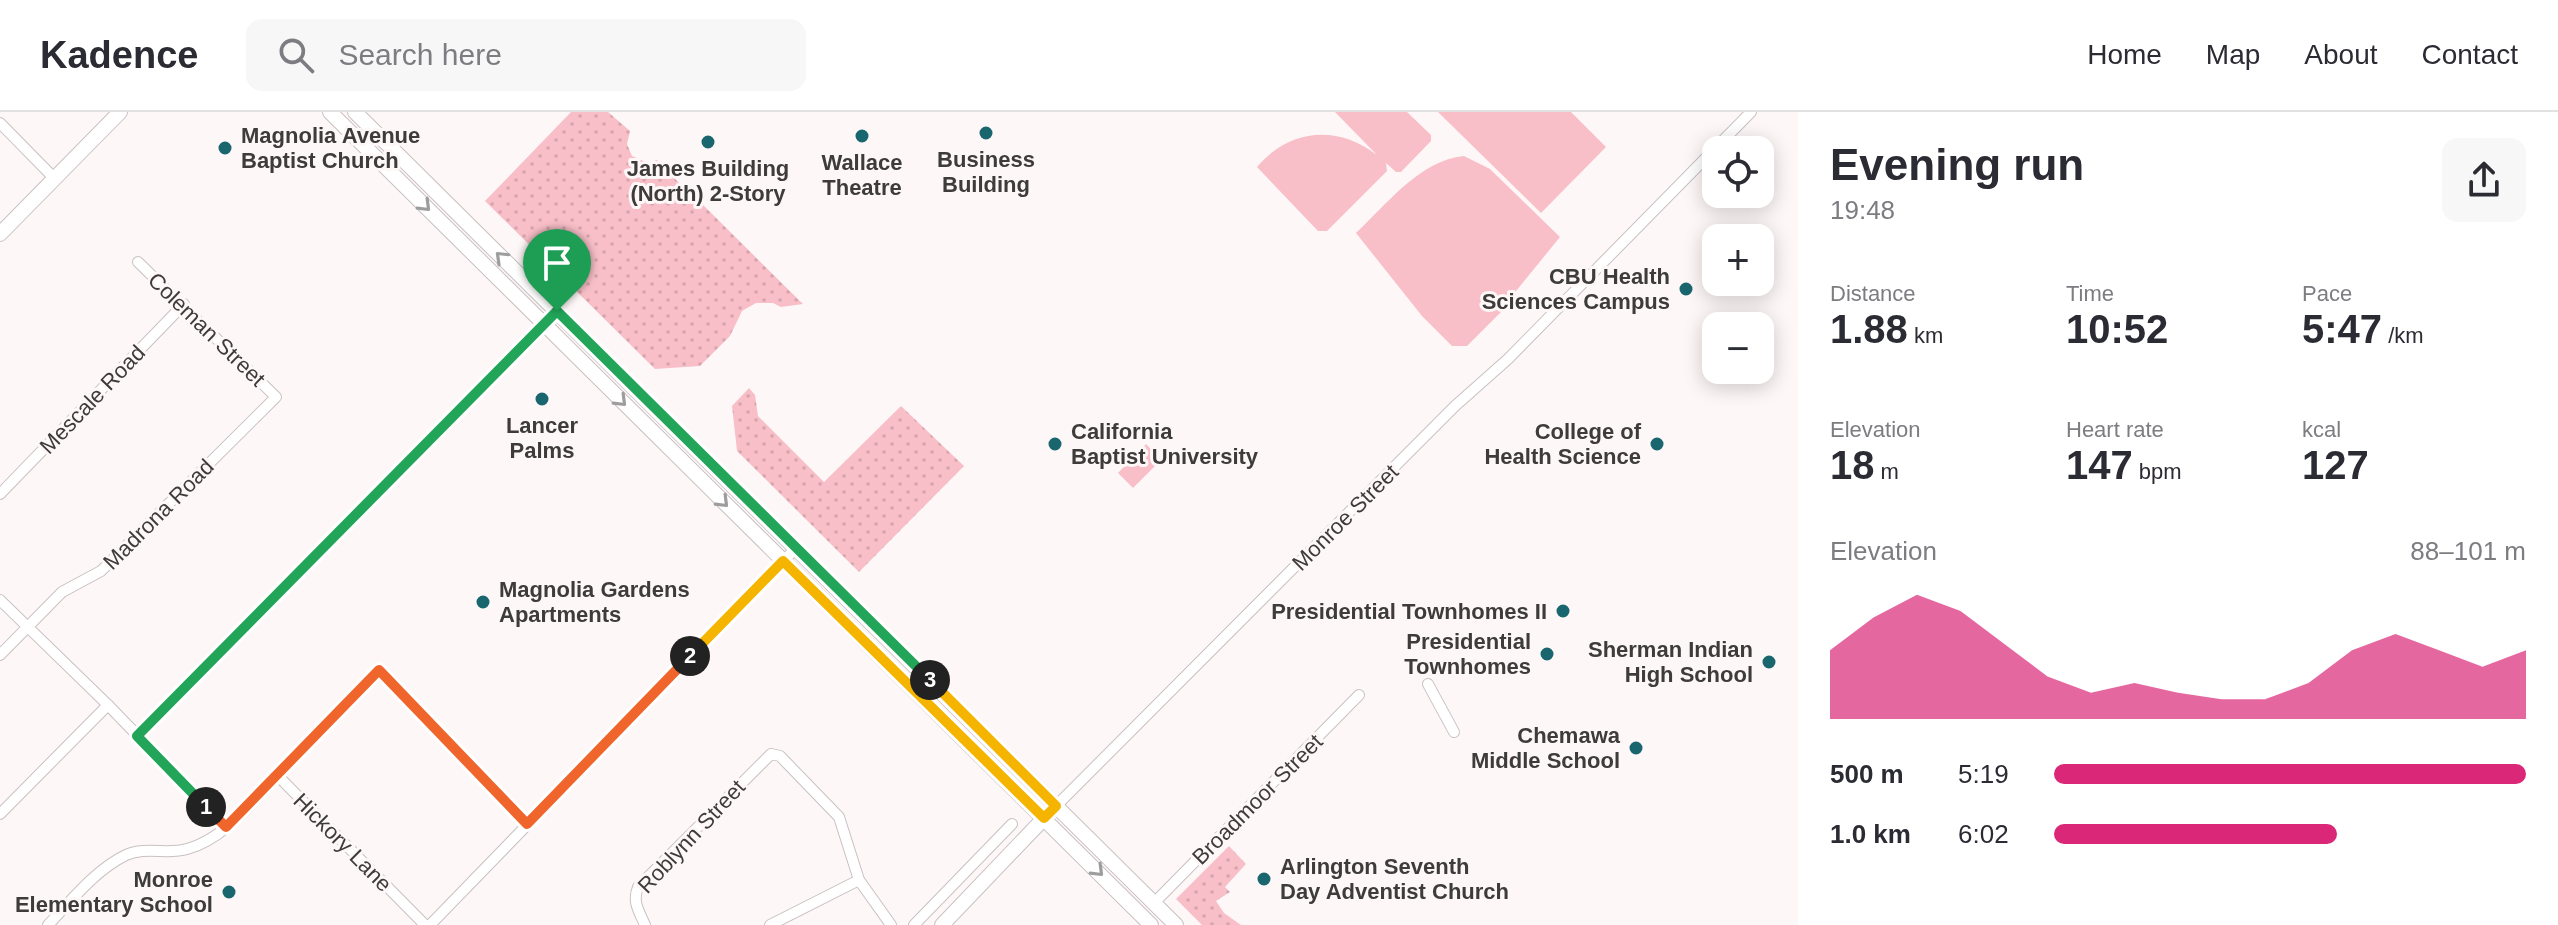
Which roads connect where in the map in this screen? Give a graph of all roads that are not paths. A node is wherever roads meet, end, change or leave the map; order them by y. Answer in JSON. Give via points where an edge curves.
{"nodes":[{"id":1,"x":120,"y":112,"type":"edge"},
{"id":2,"x":330,"y":112,"type":"edge"},
{"id":3,"x":355,"y":112,"type":"edge"},
{"id":4,"x":1734,"y":112,"type":"edge"},
{"id":5,"x":1751,"y":112,"type":"edge"},
{"id":6,"x":1742,"y":122,"type":"junction"},
{"id":7,"x":0,"y":123,"type":"edge"},
{"id":8,"x":55,"y":179,"type":"junction"},
{"id":9,"x":0,"y":234,"type":"edge"},
{"id":10,"x":138,"y":262,"type":"dead end"},
{"id":11,"x":184,"y":304,"type":"junction"},
{"id":12,"x":557,"y":311,"type":"junction"},
{"id":13,"x":545,"y":325,"type":"junction"},
{"id":14,"x":276,"y":397,"type":"joint"},
{"id":15,"x":0,"y":494,"type":"edge"},
{"id":16,"x":796,"y":548,"type":"junction"},
{"id":17,"x":783,"y":561,"type":"junction"},
{"id":18,"x":0,"y":600,"type":"edge"},
{"id":19,"x":28,"y":627,"type":"junction"},
{"id":20,"x":0,"y":655,"type":"edge"},
{"id":21,"x":1428,"y":684,"type":"dead end"},
{"id":22,"x":1359,"y":695,"type":"dead end"},
{"id":23,"x":108,"y":705,"type":"junction"},
{"id":24,"x":1454,"y":732,"type":"dead end"},
{"id":25,"x":137,"y":736,"type":"junction"},
{"id":26,"x":278,"y":776,"type":"junction"},
{"id":27,"x":1056,"y":806,"type":"junction"},
{"id":28,"x":0,"y":814,"type":"edge"},
{"id":29,"x":1044,"y":818,"type":"junction"},
{"id":30,"x":527,"y":824,"type":"junction"},
{"id":31,"x":1012,"y":824,"type":"dead end"},
{"id":32,"x":226,"y":827,"type":"junction"},
{"id":33,"x":859,"y":880,"type":"junction"},
{"id":34,"x":1154,"y":903,"type":"junction"},
{"id":35,"x":48,"y":925,"type":"edge"},
{"id":36,"x":428,"y":925,"type":"edge"},
{"id":37,"x":645,"y":925,"type":"edge"},
{"id":38,"x":770,"y":925,"type":"edge"},
{"id":39,"x":891,"y":925,"type":"edge"},
{"id":40,"x":914,"y":925,"type":"edge"},
{"id":41,"x":942,"y":925,"type":"edge"},
{"id":42,"x":1151,"y":925,"type":"edge"},
{"id":43,"x":1176,"y":925,"type":"edge"}],
"edges":[{"from":1,"to":8,"type":"main road"},
{"from":2,"to":13,"type":"main road","one_way":true},
{"from":12,"to":3,"type":"main road","one_way":true},
{"from":4,"to":6,"type":"street"},
{"from":5,"to":6,"type":"street","name":"Monroe Street"},
{"from":6,"to":27,"type":"street","name":"Monroe Street"},
{"from":7,"to":8,"type":"street"},
{"from":8,"to":9,"type":"main road"},
{"from":10,"to":11,"type":"street","name":"Coleman Street"},
{"from":11,"to":14,"type":"street","name":"Coleman Street"},
{"from":11,"to":15,"type":"street","name":"Mescale Road"},
{"from":12,"to":13,"type":"main road"},
{"from":12,"to":16,"type":"main road"},
{"from":13,"to":17,"type":"main road","one_way":true},
{"from":13,"to":25,"type":"street"},
{"from":14,"to":19,"type":"street","name":"Madrona Road","via":[[101,571],[62,592]]},
{"from":16,"to":17,"type":"street"},
{"from":16,"to":27,"type":"main road"},
{"from":17,"to":29,"type":"main road"},
{"from":17,"to":30,"type":"street"},
{"from":18,"to":19,"type":"street"},
{"from":19,"to":20,"type":"street","name":"Madrona Road"},
{"from":19,"to":23,"type":"street"},
{"from":21,"to":24,"type":"street"},
{"from":22,"to":34,"type":"street","name":"Broadmoor Street"},
{"from":23,"to":25,"type":"street"},
{"from":23,"to":28,"type":"street"},
{"from":25,"to":32,"type":"street"},
{"from":26,"to":30,"type":"street","via":[[379,670]]},
{"from":26,"to":32,"type":"street","name":"Hickory Lane"},
{"from":26,"to":36,"type":"street","name":"Hickory Lane"},
{"from":27,"to":29,"type":"main road","name":"Monroe Street"},
{"from":27,"to":34,"type":"main road"},
{"from":29,"to":41,"type":"main road","name":"Monroe Street"},
{"from":29,"to":42,"type":"main road","one_way":true},
{"from":30,"to":36,"type":"street"},
{"from":31,"to":40,"type":"street"},
{"from":32,"to":35,"type":"street","name":"Hickory Lane","via":[[188,849],[127,855],[100,872]]},
{"from":33,"to":37,"type":"street","name":"Roblynn Street","via":[[839,817],[780,756],[771,754],[638,887],[634,897]]},
{"from":33,"to":38,"type":"street"},
{"from":33,"to":39,"type":"street"},
{"from":34,"to":43,"type":"main road"}]}
